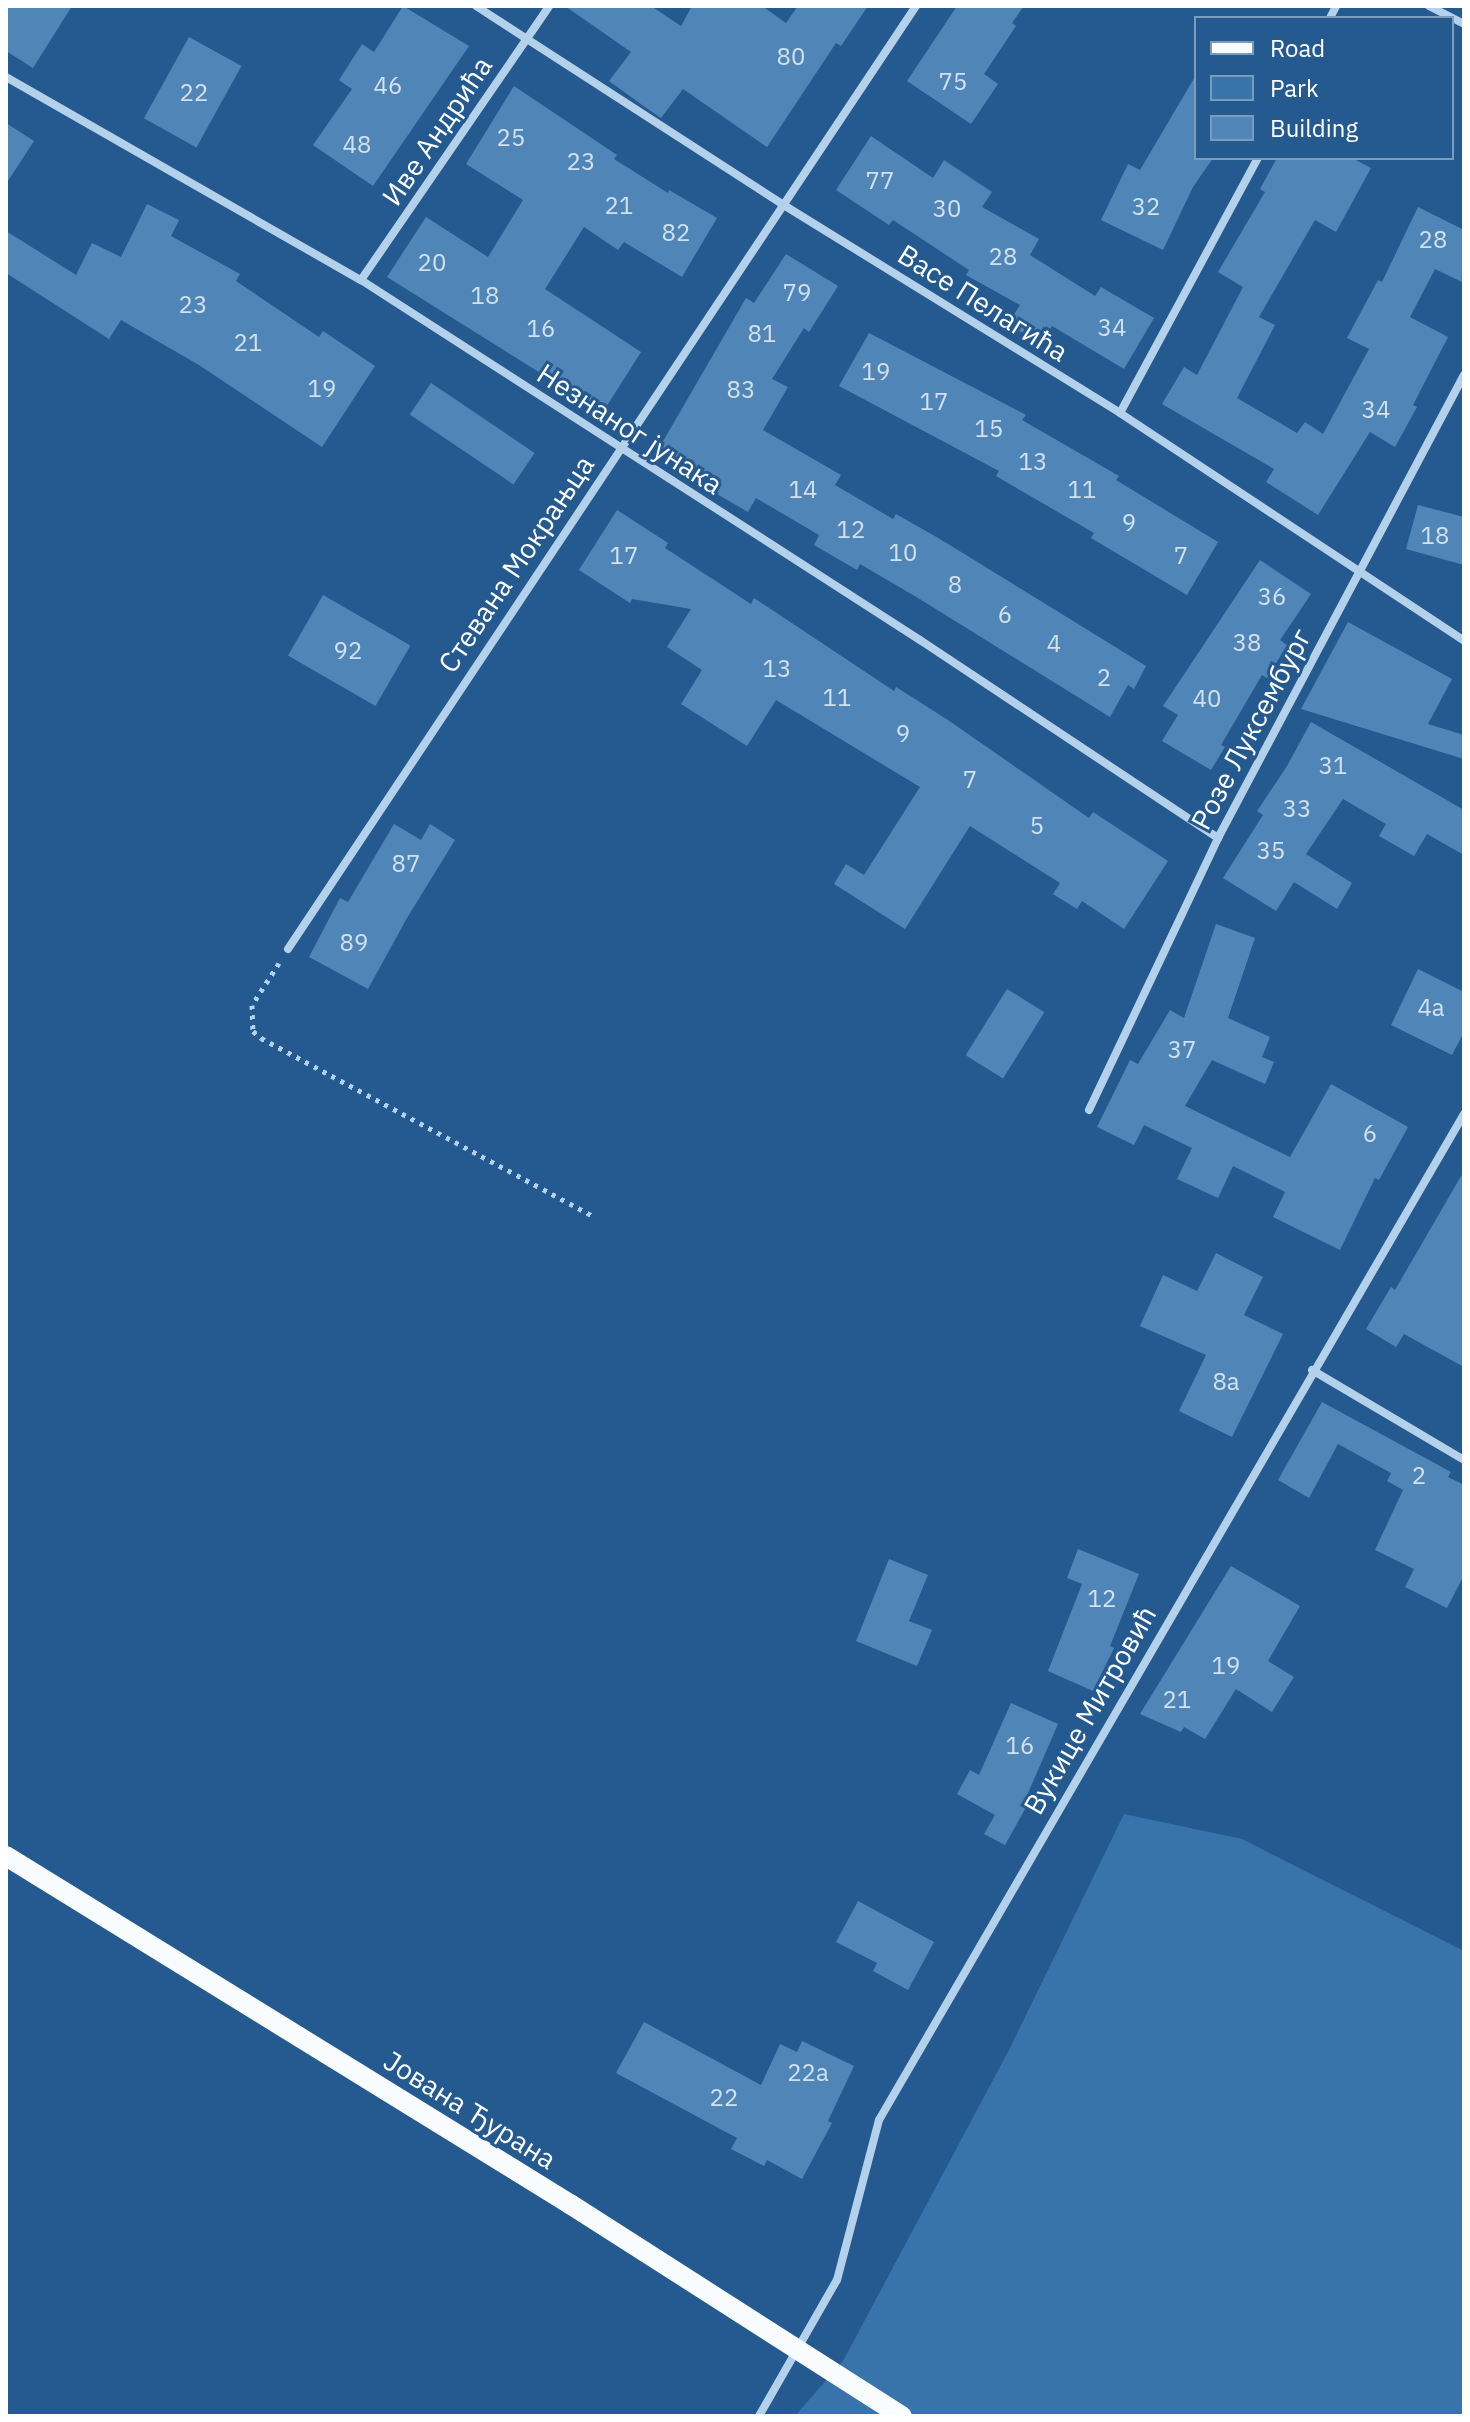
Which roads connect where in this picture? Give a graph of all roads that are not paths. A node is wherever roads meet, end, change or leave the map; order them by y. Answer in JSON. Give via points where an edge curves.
{"nodes":[{"id":1,"x":476,"y":6,"type":"edge"},
{"id":2,"x":549,"y":6,"type":"edge"},
{"id":3,"x":916,"y":6,"type":"edge"},
{"id":4,"x":1429,"y":6,"type":"edge"},
{"id":5,"x":1448,"y":16,"type":"edge"},
{"id":6,"x":524,"y":40,"type":"junction"},
{"id":7,"x":6,"y":77,"type":"edge"},
{"id":8,"x":1257,"y":160,"type":"edge"},
{"id":9,"x":782,"y":204,"type":"junction"},
{"id":10,"x":361,"y":280,"type":"junction"},
{"id":11,"x":1464,"y":375,"type":"edge"},
{"id":12,"x":1120,"y":413,"type":"junction"},
{"id":13,"x":619,"y":448,"type":"junction"},
{"id":14,"x":1359,"y":572,"type":"junction"},
{"id":15,"x":1464,"y":641,"type":"edge"},
{"id":16,"x":1218,"y":838,"type":"junction"},
{"id":17,"x":288,"y":949,"type":"road end"},
{"id":18,"x":1089,"y":1110,"type":"dead end"},
{"id":19,"x":1464,"y":1114,"type":"edge"},
{"id":20,"x":1312,"y":1370,"type":"junction"},
{"id":21,"x":1464,"y":1460,"type":"edge"},
{"id":22,"x":6,"y":1856,"type":"edge"},
{"id":23,"x":799,"y":2348,"type":"junction"},
{"id":24,"x":759,"y":2416,"type":"edge"},
{"id":25,"x":902,"y":2416,"type":"edge"}],
"edges":[{"from":1,"to":6,"type":"street","name":"Васе Пелагића"},
{"from":2,"to":6,"type":"street","name":"Иве Андрића"},
{"from":3,"to":9,"type":"street","name":"Стевана Мокрањца"},
{"from":4,"to":5,"type":"street"},
{"from":6,"to":9,"type":"street","name":"Васе Пелагића"},
{"from":6,"to":10,"type":"street","name":"Иве Андрића"},
{"from":7,"to":10,"type":"street","name":"Незнаног јунака"},
{"from":8,"to":12,"type":"street"},
{"from":9,"to":12,"type":"street","name":"Васе Пелагића"},
{"from":9,"to":13,"type":"street","name":"Стевана Мокрањца"},
{"from":10,"to":13,"type":"street","name":"Незнаног јунака"},
{"from":11,"to":14,"type":"street","name":"Розе Луксембург"},
{"from":12,"to":14,"type":"street","name":"Васе Пелагића"},
{"from":13,"to":16,"type":"street","name":"Незнаног јунака"},
{"from":13,"to":17,"type":"street","name":"Стевана Мокрањца"},
{"from":14,"to":15,"type":"street","name":"Васе Пелагића"},
{"from":14,"to":16,"type":"street","name":"Розе Луксембург"},
{"from":16,"to":18,"type":"street","name":"Розе Луксембург"},
{"from":19,"to":20,"type":"street","name":"Вукице Митровић"},
{"from":20,"to":21,"type":"street"},
{"from":20,"to":23,"type":"street","name":"Вукице Митровић","via":[[879,2120],[837,2280]]},
{"from":22,"to":23,"type":"main road","name":"Јована Ђурана"},
{"from":23,"to":24,"type":"street","name":"Вукице Митровић"},
{"from":23,"to":25,"type":"main road","name":"Јована Ђурана"}]}
